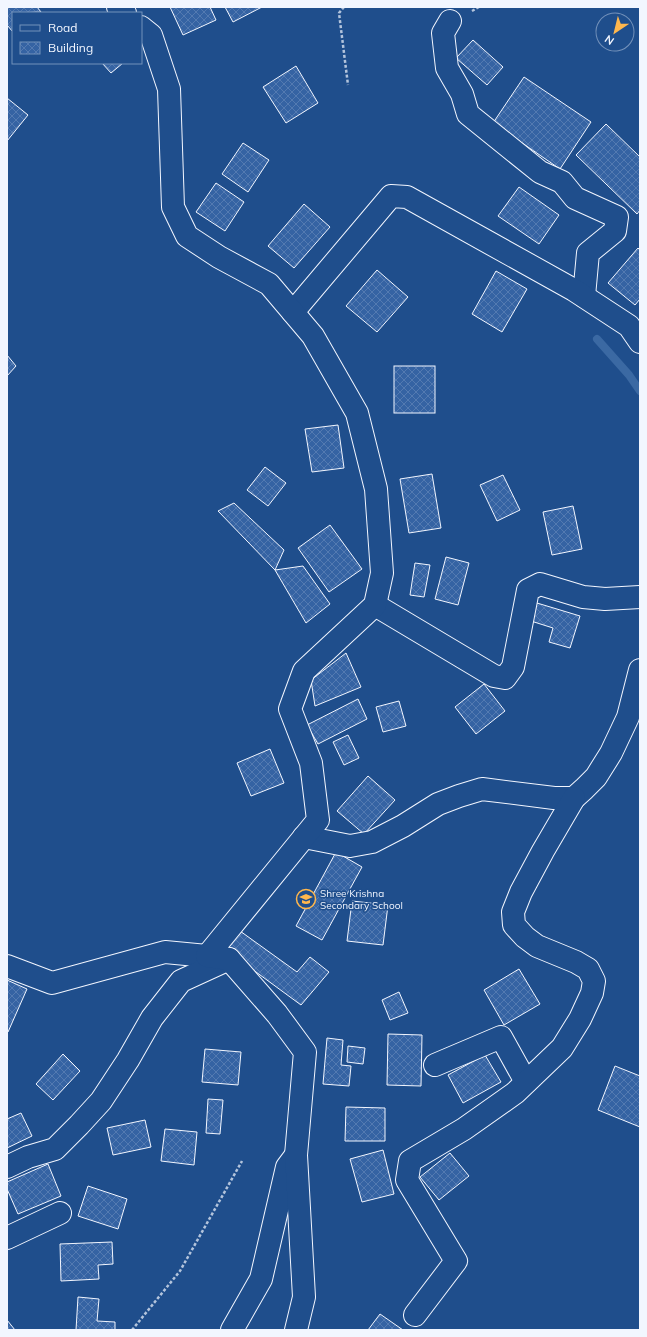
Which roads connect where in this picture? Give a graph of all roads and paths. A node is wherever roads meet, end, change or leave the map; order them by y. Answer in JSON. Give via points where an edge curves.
{"nodes":[{"id":1,"x":344,"y":7,"type":"edge"},
{"id":2,"x":450,"y":21,"type":"dead end"},
{"id":3,"x":142,"y":28,"type":"edge"},
{"id":4,"x":348,"y":85,"type":"dead end"},
{"id":5,"x":584,"y":296,"type":"junction"},
{"id":6,"x":293,"y":312,"type":"junction"},
{"id":7,"x":640,"y":342,"type":"edge"},
{"id":8,"x":640,"y":597,"type":"edge"},
{"id":9,"x":375,"y":605,"type":"junction"},
{"id":10,"x":640,"y":670,"type":"edge"},
{"id":11,"x":574,"y":798,"type":"junction"},
{"id":12,"x":304,"y":837,"type":"junction"},
{"id":13,"x":206,"y":956,"type":"junction"},
{"id":14,"x":228,"y":959,"type":"junction"},
{"id":15,"x":7,"y":966,"type":"edge"},
{"id":16,"x":435,"y":1065,"type":"dead end"},
{"id":17,"x":526,"y":1082,"type":"junction"},
{"id":18,"x":296,"y":1155,"type":"junction"},
{"id":19,"x":242,"y":1162,"type":"dead end"},
{"id":20,"x":7,"y":1166,"type":"edge"},
{"id":21,"x":60,"y":1213,"type":"dead end"},
{"id":22,"x":7,"y":1238,"type":"edge"},
{"id":23,"x":415,"y":1315,"type":"dead end"},
{"id":24,"x":132,"y":1330,"type":"edge"},
{"id":25,"x":232,"y":1330,"type":"edge"},
{"id":26,"x":296,"y":1330,"type":"edge"}],
"edges":[{"from":1,"to":4,"type":"path","via":[[339,13]]},
{"from":2,"to":5,"type":"street","via":[[443,33],[447,68],[462,94],[468,114],[540,172],[562,182],[575,198],[617,217],[615,231],[588,253]]},
{"from":3,"to":6,"type":"street","via":[[151,35],[169,90],[173,207],[187,236],[269,284]]},
{"from":5,"to":6,"type":"street","via":[[407,197],[391,196]]},
{"from":5,"to":7,"type":"street","via":[[628,326]]},
{"from":6,"to":9,"type":"street","via":[[313,336],[357,413],[376,489],[382,573]]},
{"from":8,"to":9,"type":"street","via":[[583,597],[540,584],[528,590],[513,667],[505,678],[494,676]]},
{"from":9,"to":12,"type":"street","via":[[304,671],[290,709],[311,763],[318,820]]},
{"from":10,"to":11,"type":"street","via":[[628,717],[612,753],[596,777]]},
{"from":11,"to":12,"type":"street","via":[[482,789],[438,804],[372,842],[350,846]]},
{"from":11,"to":17,"type":"street","via":[[521,892],[513,912],[514,925],[525,938],[537,946],[588,969],[594,981],[592,993],[562,1048]]},
{"from":12,"to":13,"type":"street"},
{"from":13,"to":14,"type":"street"},
{"from":13,"to":15,"type":"street","via":[[165,952],[52,983]]},
{"from":14,"to":18,"type":"street","via":[[277,1014],[305,1052]]},
{"from":14,"to":20,"type":"street","via":[[181,982],[152,1018],[101,1101],[55,1149]]},
{"from":16,"to":17,"type":"street","via":[[501,1037]]},
{"from":17,"to":23,"type":"street","via":[[515,1093],[464,1129],[410,1161],[407,1180],[456,1261]]},
{"from":18,"to":25,"type":"street","via":[[287,1167],[261,1279]]},
{"from":18,"to":26,"type":"street","via":[[304,1297]]},
{"from":19,"to":24,"type":"path","via":[[180,1271]]},
{"from":21,"to":22,"type":"street"}]}
